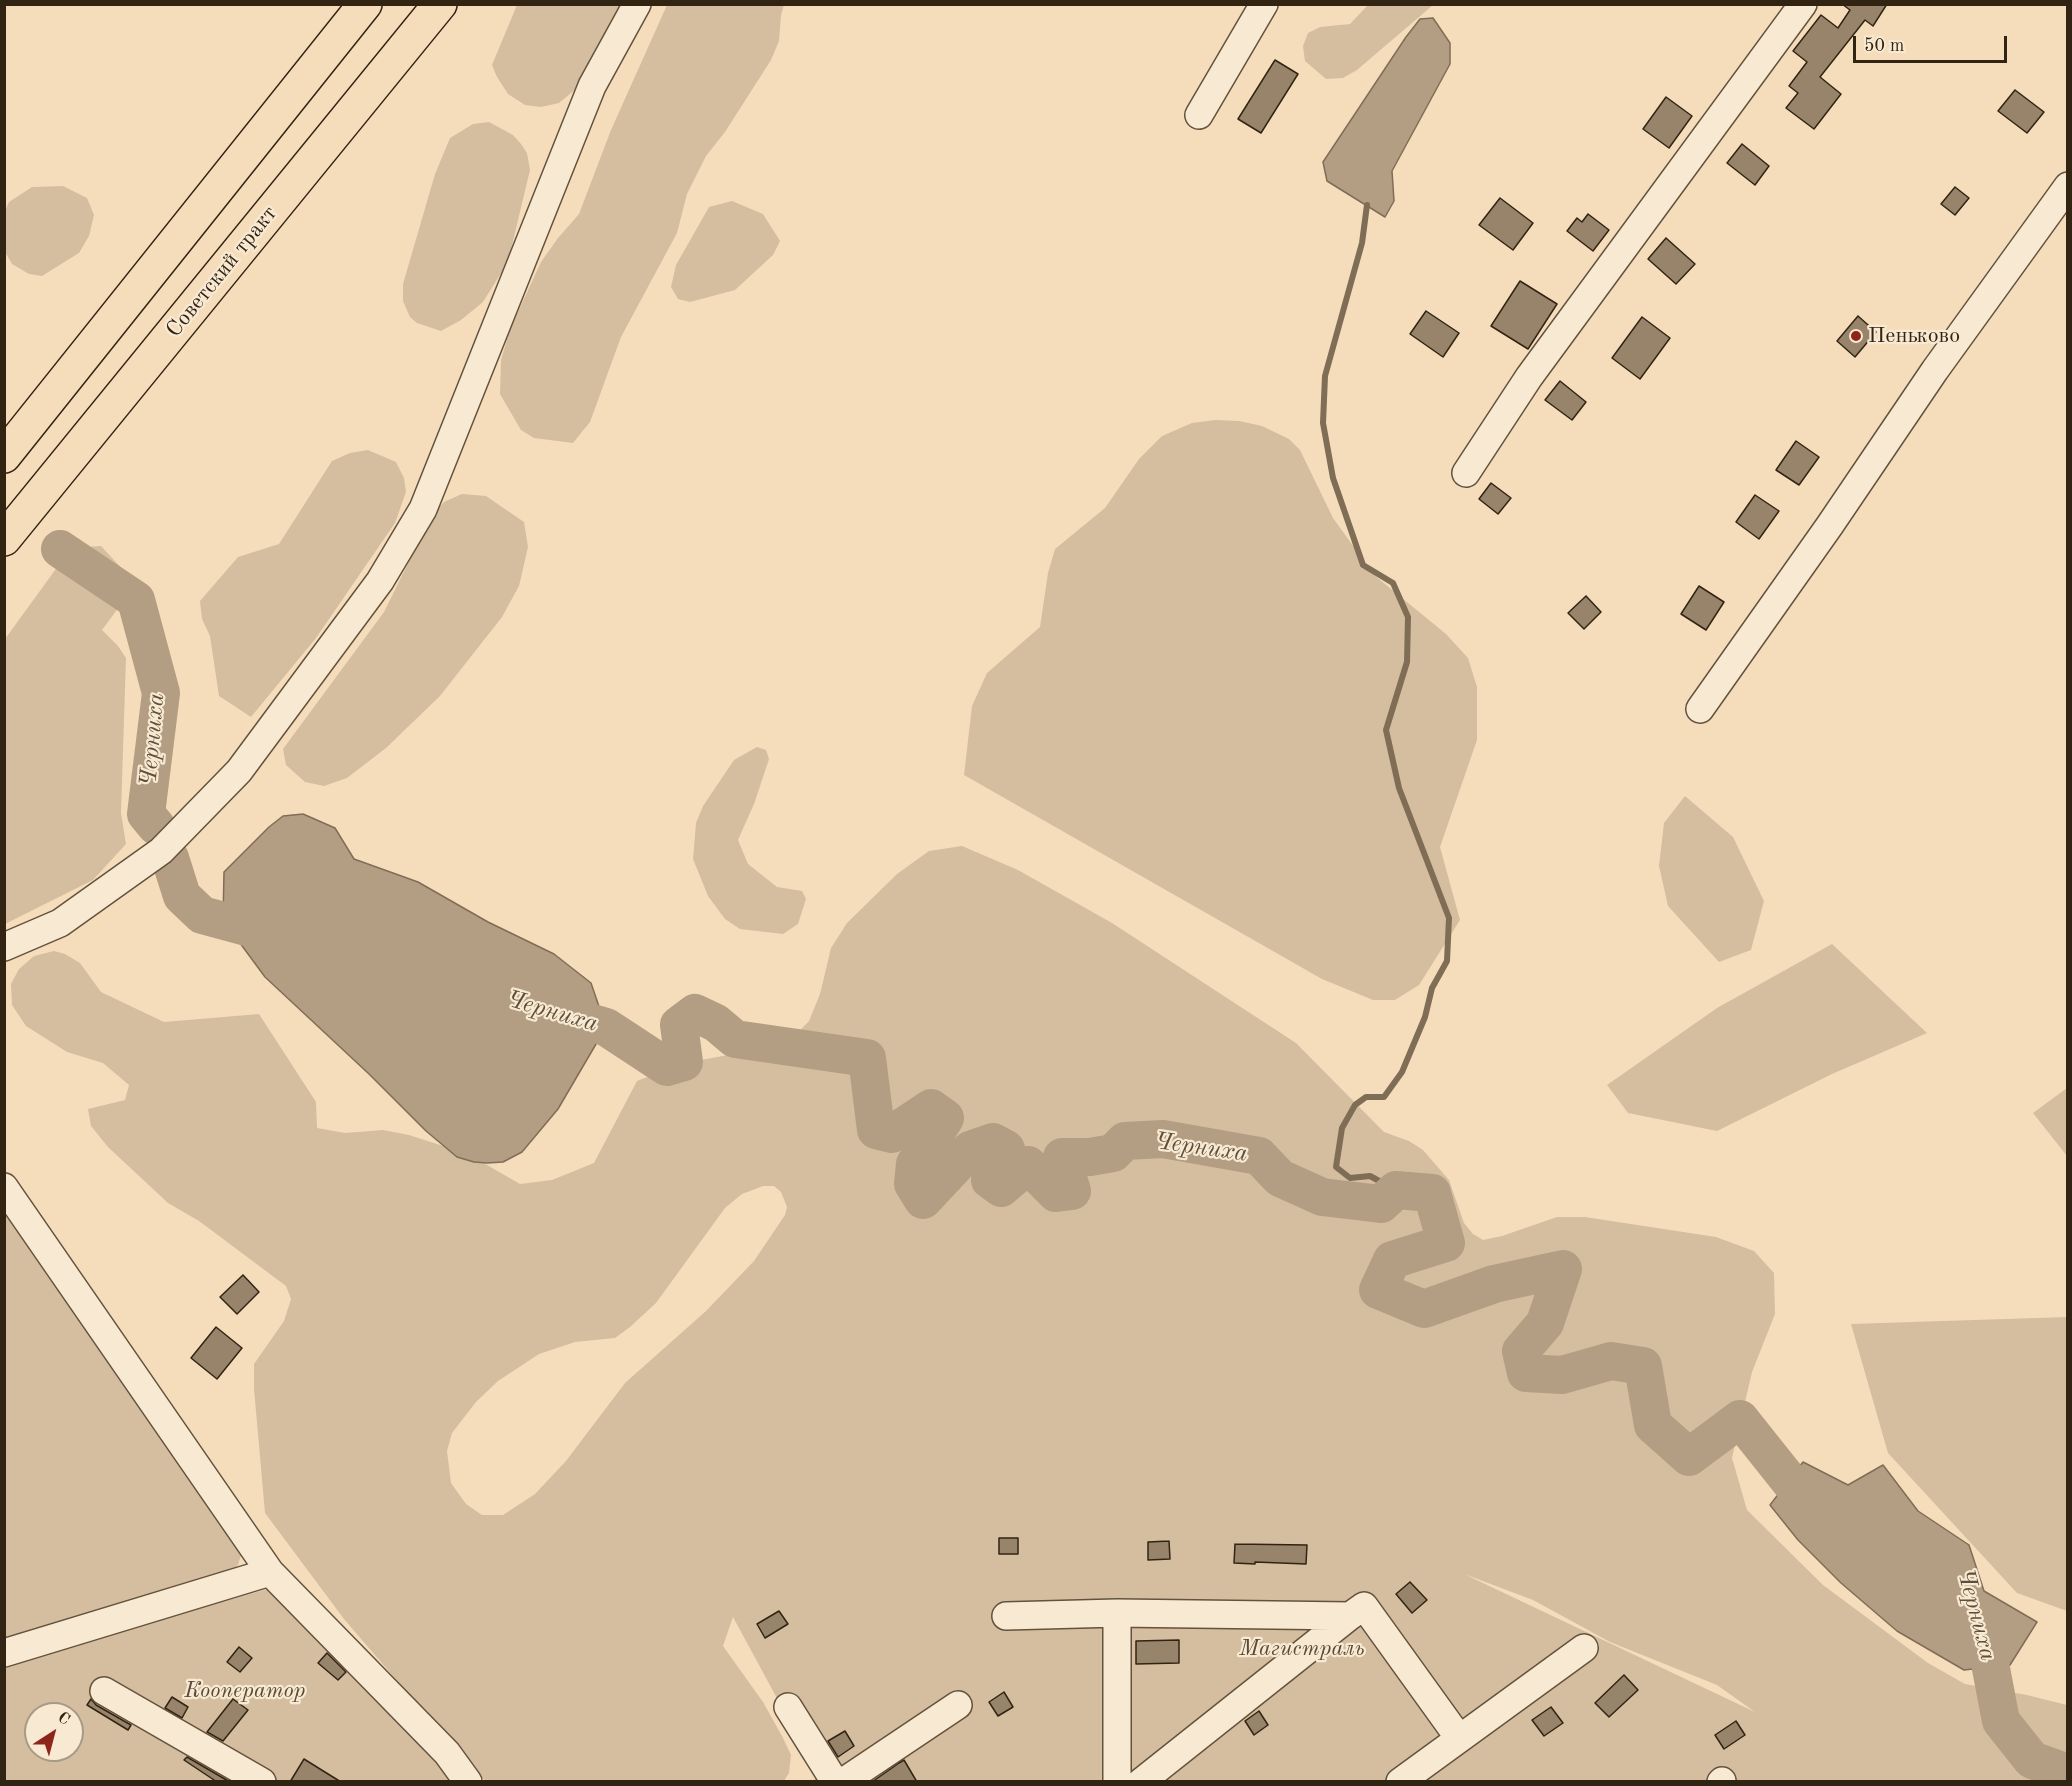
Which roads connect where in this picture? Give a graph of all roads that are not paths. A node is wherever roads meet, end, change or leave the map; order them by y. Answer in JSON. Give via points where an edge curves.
{"nodes":[{"id":1,"x":365,"y":4,"type":"edge"},
{"id":2,"x":440,"y":4,"type":"edge"},
{"id":3,"x":637,"y":4,"type":"edge"},
{"id":4,"x":1264,"y":4,"type":"edge"},
{"id":5,"x":1803,"y":4,"type":"edge"},
{"id":6,"x":1199,"y":115,"type":"dead end"},
{"id":7,"x":2067,"y":186,"type":"edge"},
{"id":8,"x":4,"y":456,"type":"edge"},
{"id":9,"x":1466,"y":473,"type":"dead end"},
{"id":10,"x":4,"y":539,"type":"edge"},
{"id":11,"x":1700,"y":709,"type":"dead end"},
{"id":12,"x":4,"y":947,"type":"edge"},
{"id":13,"x":4,"y":1187,"type":"edge"},
{"id":14,"x":270,"y":1572,"type":"junction"},
{"id":15,"x":1118,"y":1614,"type":"junction"},
{"id":16,"x":1006,"y":1616,"type":"dead end"},
{"id":17,"x":1350,"y":1616,"type":"junction"},
{"id":18,"x":1584,"y":1648,"type":"dead end"},
{"id":19,"x":4,"y":1653,"type":"edge"},
{"id":20,"x":104,"y":1692,"type":"dead end"},
{"id":21,"x":958,"y":1706,"type":"dead end"},
{"id":22,"x":788,"y":1707,"type":"dead end"},
{"id":23,"x":1460,"y":1738,"type":"junction"},
{"id":24,"x":262,"y":1782,"type":"edge"},
{"id":25,"x":468,"y":1782,"type":"edge"},
{"id":26,"x":835,"y":1782,"type":"edge"},
{"id":27,"x":843,"y":1782,"type":"edge"},
{"id":28,"x":1118,"y":1782,"type":"edge"},
{"id":29,"x":1141,"y":1782,"type":"edge"},
{"id":30,"x":1400,"y":1782,"type":"edge"}],
"edges":[{"from":1,"to":8,"type":"highway"},
{"from":2,"to":10,"type":"highway","name":"Советский тракт"},
{"from":3,"to":12,"type":"street","via":[[592,86],[423,509],[380,581],[239,771],[161,851],[60,923]]},
{"from":4,"to":6,"type":"street"},
{"from":5,"to":9,"type":"street","via":[[1529,377]]},
{"from":7,"to":11,"type":"street"},
{"from":13,"to":14,"type":"street"},
{"from":14,"to":19,"type":"street"},
{"from":14,"to":25,"type":"street","via":[[447,1753]]},
{"from":15,"to":16,"type":"street"},
{"from":15,"to":17,"type":"street"},
{"from":15,"to":28,"type":"street"},
{"from":17,"to":23,"type":"street","via":[[1364,1606]]},
{"from":17,"to":29,"type":"street"},
{"from":18,"to":23,"type":"street"},
{"from":20,"to":24,"type":"street"},
{"from":21,"to":27,"type":"street"},
{"from":22,"to":26,"type":"street"},
{"from":23,"to":30,"type":"street"}]}
